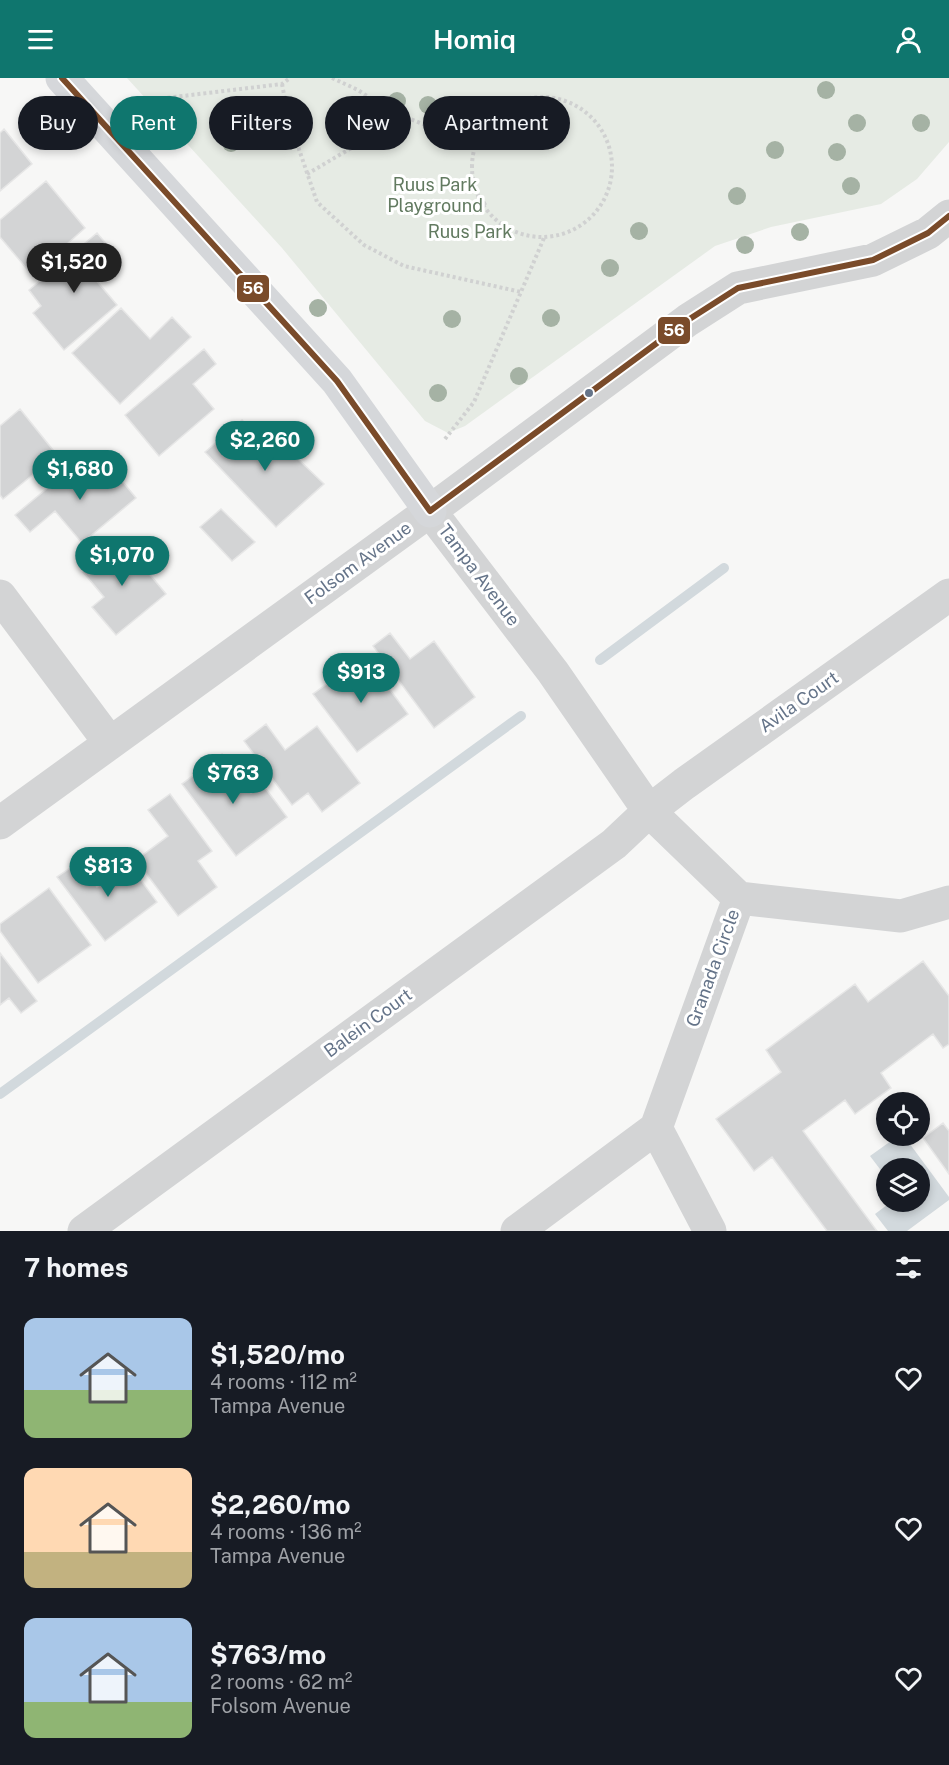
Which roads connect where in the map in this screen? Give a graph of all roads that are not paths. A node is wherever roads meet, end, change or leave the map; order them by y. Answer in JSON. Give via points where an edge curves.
{"nodes":[{"id":1,"x":62,"y":78,"type":"edge"},
{"id":2,"x":949,"y":216,"type":"edge"},
{"id":3,"x":430,"y":511,"type":"junction"},
{"id":4,"x":949,"y":595,"type":"edge"},
{"id":5,"x":0,"y":596,"type":"edge"},
{"id":6,"x":110,"y":743,"type":"junction"},
{"id":7,"x":649,"y":811,"type":"junction"},
{"id":8,"x":0,"y":823,"type":"edge"},
{"id":9,"x":739,"y":898,"type":"junction"},
{"id":10,"x":949,"y":902,"type":"edge"},
{"id":11,"x":656,"y":1128,"type":"junction"},
{"id":12,"x":84,"y":1231,"type":"edge"},
{"id":13,"x":517,"y":1231,"type":"edge"},
{"id":14,"x":711,"y":1231,"type":"edge"}],
"edges":[{"from":1,"to":3,"type":"street","name":"Tampa Avenue","via":[[337,381]]},
{"from":2,"to":3,"type":"street","name":"Folsom Avenue","via":[[928,233],[873,260],[738,288],[688,320]]},
{"from":3,"to":6,"type":"street","name":"Folsom Avenue"},
{"from":3,"to":7,"type":"street","name":"Tampa Avenue","via":[[553,672]]},
{"from":4,"to":7,"type":"street","name":"Avila Court"},
{"from":5,"to":6,"type":"street"},
{"from":6,"to":8,"type":"street","name":"Folsom Avenue"},
{"from":7,"to":9,"type":"street","name":"Tampa Avenue"},
{"from":7,"to":12,"type":"street","name":"Balein Court","via":[[614,844]]},
{"from":9,"to":10,"type":"street","name":"Granada Circle","via":[[901,916]]},
{"from":9,"to":11,"type":"street","name":"Granada Circle"},
{"from":11,"to":13,"type":"street"},
{"from":11,"to":14,"type":"street"}]}
